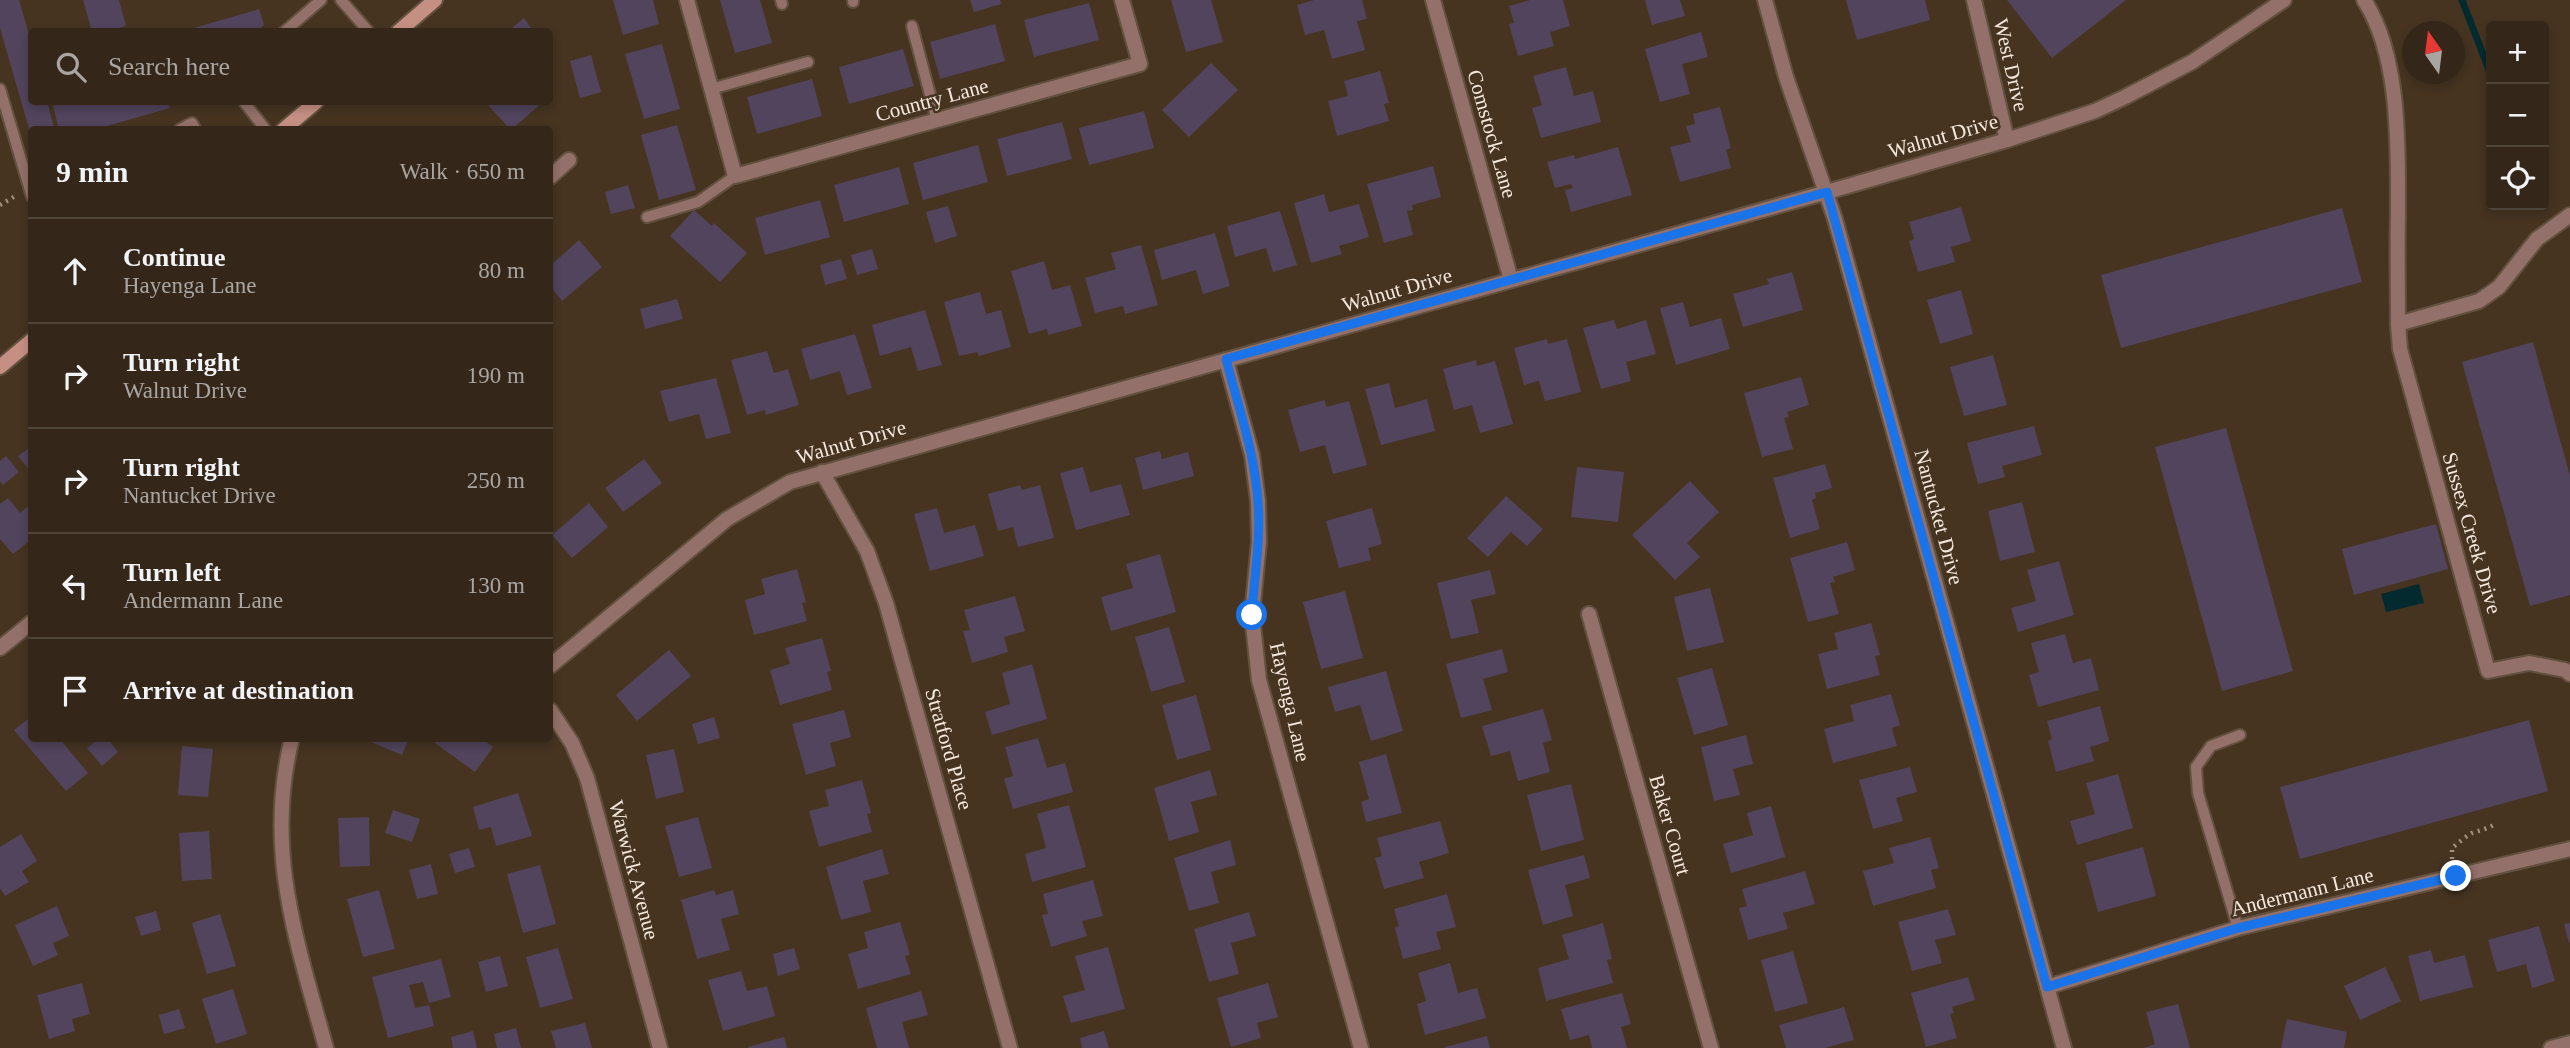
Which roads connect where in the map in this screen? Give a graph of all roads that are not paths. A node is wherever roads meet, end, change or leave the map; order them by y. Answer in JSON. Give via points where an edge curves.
{"nodes":[{"id":1,"x":321,"y":0,"type":"edge"},
{"id":2,"x":341,"y":0,"type":"edge"},
{"id":3,"x":435,"y":0,"type":"edge"},
{"id":4,"x":687,"y":0,"type":"edge"},
{"id":5,"x":1122,"y":0,"type":"edge"},
{"id":6,"x":1433,"y":0,"type":"edge"},
{"id":7,"x":1765,"y":0,"type":"edge"},
{"id":8,"x":1974,"y":0,"type":"edge"},
{"id":9,"x":2284,"y":0,"type":"edge"},
{"id":10,"x":2364,"y":0,"type":"edge"},
{"id":11,"x":912,"y":26,"type":"dead end"},
{"id":12,"x":289,"y":28,"type":"edge"},
{"id":13,"x":366,"y":28,"type":"edge"},
{"id":14,"x":403,"y":28,"type":"edge"},
{"id":15,"x":808,"y":62,"type":"dead end"},
{"id":16,"x":0,"y":89,"type":"edge"},
{"id":17,"x":711,"y":89,"type":"junction"},
{"id":18,"x":246,"y":105,"type":"edge"},
{"id":19,"x":312,"y":105,"type":"edge"},
{"id":20,"x":937,"y":121,"type":"junction"},
{"id":21,"x":263,"y":126,"type":"edge"},
{"id":22,"x":288,"y":126,"type":"edge"},
{"id":23,"x":2007,"y":140,"type":"junction"},
{"id":24,"x":569,"y":160,"type":"dead end"},
{"id":25,"x":553,"y":174,"type":"edge"},
{"id":26,"x":735,"y":176,"type":"junction"},
{"id":27,"x":28,"y":184,"type":"edge"},
{"id":28,"x":1827,"y":192,"type":"junction"},
{"id":29,"x":2570,"y":215,"type":"edge"},
{"id":30,"x":647,"y":216,"type":"dead end"},
{"id":31,"x":1511,"y":280,"type":"junction"},
{"id":32,"x":2398,"y":324,"type":"junction"},
{"id":33,"x":28,"y":343,"type":"edge"},
{"id":34,"x":1226,"y":359,"type":"junction"},
{"id":35,"x":0,"y":367,"type":"edge"},
{"id":36,"x":822,"y":472,"type":"junction"},
{"id":37,"x":1589,"y":614,"type":"dead end"},
{"id":38,"x":28,"y":625,"type":"edge"},
{"id":39,"x":0,"y":648,"type":"edge"},
{"id":40,"x":553,"y":664,"type":"edge"},
{"id":41,"x":2570,"y":674,"type":"edge"},
{"id":42,"x":553,"y":714,"type":"edge"},
{"id":43,"x":2240,"y":735,"type":"dead end"},
{"id":44,"x":291,"y":742,"type":"edge"},
{"id":45,"x":2570,"y":849,"type":"edge"},
{"id":46,"x":2238,"y":928,"type":"junction"},
{"id":47,"x":2047,"y":987,"type":"junction"},
{"id":48,"x":2570,"y":1043,"type":"edge"},
{"id":49,"x":326,"y":1048,"type":"edge"},
{"id":50,"x":660,"y":1048,"type":"edge"},
{"id":51,"x":1010,"y":1048,"type":"edge"},
{"id":52,"x":1361,"y":1048,"type":"edge"},
{"id":53,"x":1711,"y":1048,"type":"edge"},
{"id":54,"x":2064,"y":1048,"type":"edge"},
{"id":55,"x":2551,"y":1048,"type":"edge"}],
"edges":[{"from":1,"to":12,"type":"lane"},
{"from":2,"to":13,"type":"lane"},
{"from":3,"to":14,"type":"main road"},
{"from":4,"to":17,"type":"street"},
{"from":5,"to":20,"type":"street","name":"Country Lane","via":[[1140,64]]},
{"from":6,"to":31,"type":"street","name":"Comstock Lane"},
{"from":7,"to":28,"type":"street","name":"Nantucket Drive"},
{"from":8,"to":23,"type":"street","name":"West Drive"},
{"from":9,"to":23,"type":"street","name":"Walnut Drive","via":[[2192,62],[2124,97]]},
{"from":10,"to":32,"type":"street","name":"Sussex Creek Drive","via":[[2386,51],[2398,138]]},
{"from":11,"to":20,"type":"lane"},
{"from":15,"to":17,"type":"lane"},
{"from":16,"to":27,"type":"lane"},
{"from":17,"to":26,"type":"street"},
{"from":18,"to":21,"type":"lane"},
{"from":19,"to":22,"type":"main road"},
{"from":20,"to":26,"type":"street","name":"Country Lane"},
{"from":23,"to":28,"type":"street","name":"Walnut Drive"},
{"from":24,"to":25,"type":"street"},
{"from":26,"to":30,"type":"lane","via":[[698,202]]},
{"from":28,"to":31,"type":"street","name":"Walnut Drive"},
{"from":28,"to":47,"type":"street","name":"Nantucket Drive"},
{"from":29,"to":32,"type":"street","via":[[2537,239],[2499,287],[2479,301]]},
{"from":31,"to":34,"type":"street","name":"Walnut Drive"},
{"from":32,"to":41,"type":"street","name":"Sussex Creek Drive","via":[[2400,349],[2488,671],[2529,663]]},
{"from":33,"to":35,"type":"main road"},
{"from":34,"to":36,"type":"street","name":"Walnut Drive"},
{"from":34,"to":52,"type":"street","name":"Hayenga Lane","via":[[1252,455],[1258,501],[1252,615],[1259,680]]},
{"from":36,"to":40,"type":"street","name":"Walnut Drive","via":[[790,482],[727,519]]},
{"from":36,"to":51,"type":"street","name":"Stratford Place","via":[[867,551],[886,603]]},
{"from":37,"to":53,"type":"street","name":"Baker Court"},
{"from":38,"to":39,"type":"street"},
{"from":42,"to":50,"type":"street","name":"Warwick Avenue","via":[[587,778]]},
{"from":43,"to":46,"type":"lane","via":[[2211,746],[2196,767],[2198,793]]},
{"from":44,"to":49,"type":"street","via":[[281,810],[282,866],[292,924]]},
{"from":45,"to":46,"type":"street","name":"Andermann Lane"},
{"from":46,"to":47,"type":"street","name":"Andermann Lane"},
{"from":47,"to":54,"type":"street","name":"Nantucket Drive"},
{"from":48,"to":55,"type":"street"}]}
